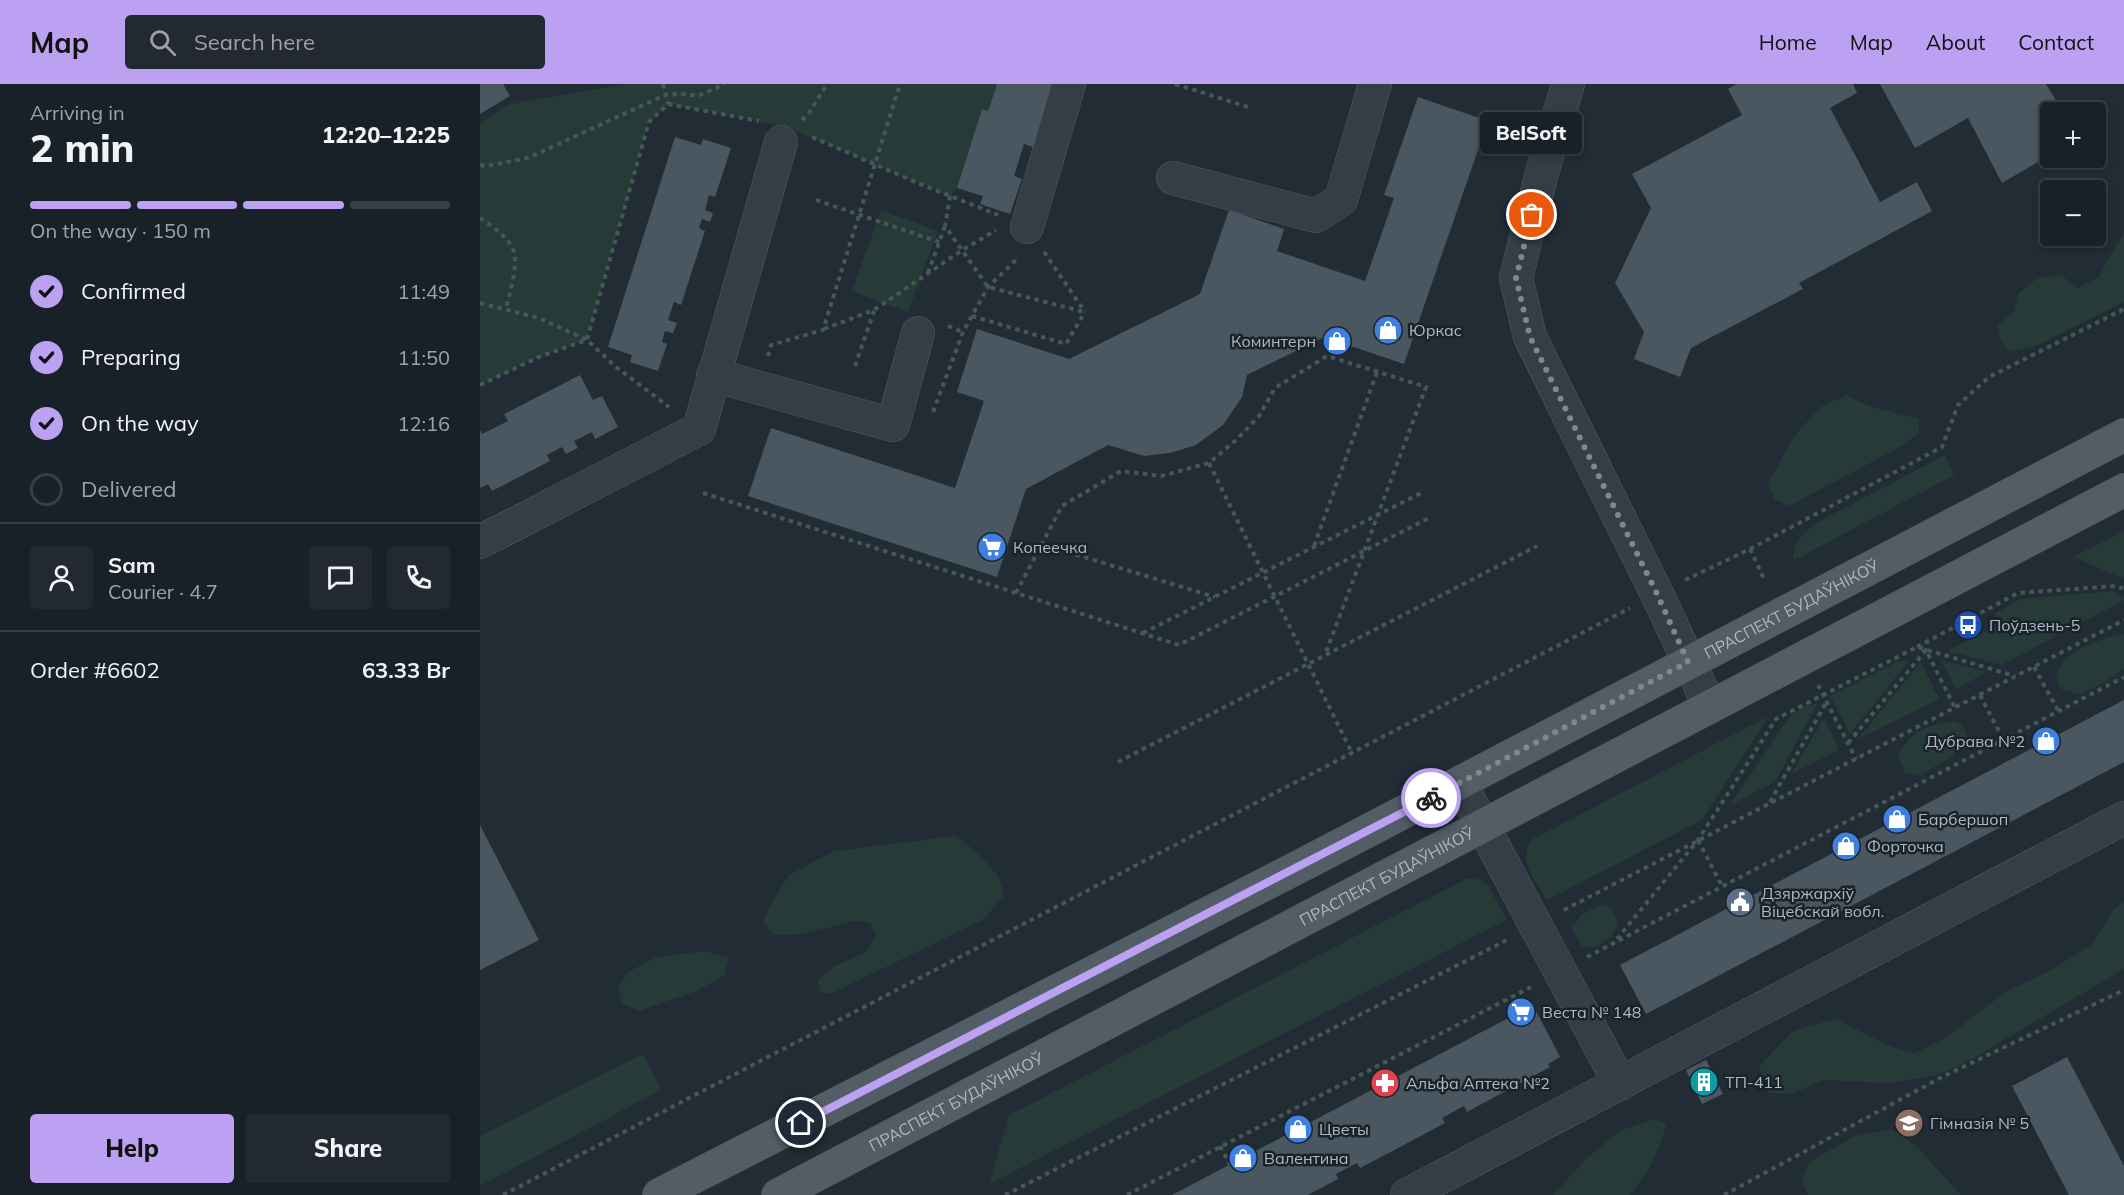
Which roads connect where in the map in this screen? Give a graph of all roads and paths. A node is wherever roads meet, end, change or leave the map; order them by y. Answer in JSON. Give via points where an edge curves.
{"nodes":[{"id":1,"x":663,"y":84,"type":"edge"},
{"id":2,"x":725,"y":84,"type":"edge"},
{"id":3,"x":827,"y":84,"type":"edge"},
{"id":4,"x":900,"y":84,"type":"edge"},
{"id":5,"x":1070,"y":84,"type":"edge"},
{"id":6,"x":1175,"y":84,"type":"edge"},
{"id":7,"x":1375,"y":84,"type":"edge"},
{"id":8,"x":1568,"y":84,"type":"edge"},
{"id":9,"x":665,"y":95,"type":"junction"},
{"id":10,"x":668,"y":104,"type":"dead end"},
{"id":11,"x":1248,"y":107,"type":"dead end"},
{"id":12,"x":781,"y":142,"type":"joint"},
{"id":13,"x":480,"y":165,"type":"edge"},
{"id":14,"x":1173,"y":178,"type":"dead end"},
{"id":15,"x":950,"y":196,"type":"dead end"},
{"id":16,"x":816,"y":200,"type":"dead end"},
{"id":17,"x":859,"y":214,"type":"junction"},
{"id":18,"x":480,"y":218,"type":"edge"},
{"id":19,"x":945,"y":226,"type":"junction"},
{"id":20,"x":1014,"y":227,"type":"junction"},
{"id":21,"x":939,"y":242,"type":"junction"},
{"id":22,"x":961,"y":251,"type":"junction"},
{"id":23,"x":927,"y":274,"type":"junction"},
{"id":24,"x":480,"y":303,"type":"edge"},
{"id":25,"x":506,"y":309,"type":"junction"},
{"id":26,"x":2124,"y":309,"type":"edge"},
{"id":27,"x":874,"y":310,"type":"junction"},
{"id":28,"x":1085,"y":312,"type":"junction"},
{"id":29,"x":972,"y":316,"type":"dead end"},
{"id":30,"x":823,"y":330,"type":"junction"},
{"id":31,"x":918,"y":333,"type":"dead end"},
{"id":32,"x":587,"y":340,"type":"junction"},
{"id":33,"x":855,"y":366,"type":"dead end"},
{"id":34,"x":1377,"y":372,"type":"junction"},
{"id":35,"x":713,"y":375,"type":"junction"},
{"id":36,"x":480,"y":385,"type":"edge"},
{"id":37,"x":758,"y":387,"type":"junction"},
{"id":38,"x":699,"y":429,"type":"junction"},
{"id":39,"x":2124,"y":435,"type":"edge"},
{"id":40,"x":1209,"y":463,"type":"junction"},
{"id":41,"x":2124,"y":490,"type":"edge"},
{"id":42,"x":703,"y":493,"type":"dead end"},
{"id":43,"x":1421,"y":493,"type":"dead end"},
{"id":44,"x":1378,"y":514,"type":"junction"},
{"id":45,"x":1431,"y":517,"type":"dead end"},
{"id":46,"x":480,"y":542,"type":"edge"},
{"id":47,"x":1041,"y":544,"type":"junction"},
{"id":48,"x":1537,"y":546,"type":"dead end"},
{"id":49,"x":1314,"y":547,"type":"junction"},
{"id":50,"x":1750,"y":549,"type":"junction"},
{"id":51,"x":1364,"y":551,"type":"junction"},
{"id":52,"x":1263,"y":573,"type":"junction"},
{"id":53,"x":1766,"y":582,"type":"dead end"},
{"id":54,"x":2124,"y":589,"type":"edge"},
{"id":55,"x":1016,"y":593,"type":"junction"},
{"id":56,"x":1657,"y":594,"type":"junction"},
{"id":57,"x":1274,"y":596,"type":"junction"},
{"id":58,"x":1215,"y":597,"type":"junction"},
{"id":59,"x":1143,"y":633,"type":"junction"},
{"id":60,"x":1917,"y":647,"type":"junction"},
{"id":61,"x":1926,"y":650,"type":"junction"},
{"id":62,"x":1326,"y":655,"type":"junction"},
{"id":63,"x":1688,"y":662,"type":"junction"},
{"id":64,"x":1308,"y":664,"type":"junction"},
{"id":65,"x":2034,"y":667,"type":"dead end"},
{"id":66,"x":2016,"y":676,"type":"dead end"},
{"id":67,"x":2124,"y":677,"type":"edge"},
{"id":68,"x":1815,"y":679,"type":"dead end"},
{"id":69,"x":1823,"y":694,"type":"junction"},
{"id":70,"x":1980,"y":695,"type":"dead end"},
{"id":71,"x":1827,"y":701,"type":"junction"},
{"id":72,"x":1710,"y":707,"type":"junction"},
{"id":73,"x":1955,"y":708,"type":"dead end"},
{"id":74,"x":2059,"y":712,"type":"junction"},
{"id":75,"x":2004,"y":741,"type":"junction"},
{"id":76,"x":1848,"y":743,"type":"junction"},
{"id":77,"x":1352,"y":753,"type":"junction"},
{"id":78,"x":1856,"y":759,"type":"dead end"},
{"id":79,"x":1118,"y":762,"type":"dead end"},
{"id":80,"x":1460,"y":783,"type":"junction"},
{"id":81,"x":1769,"y":803,"type":"dead end"},
{"id":82,"x":2124,"y":819,"type":"edge"},
{"id":83,"x":1481,"y":825,"type":"junction"},
{"id":84,"x":1698,"y":840,"type":"junction"},
{"id":85,"x":1722,"y":886,"type":"junction"},
{"id":86,"x":1616,"y":941,"type":"junction"},
{"id":87,"x":1560,"y":972,"type":"junction"},
{"id":88,"x":2124,"y":990,"type":"edge"},
{"id":89,"x":1620,"y":1084,"type":"junction"},
{"id":90,"x":1220,"y":1146,"type":"junction"},
{"id":91,"x":1230,"y":1165,"type":"dead end"},
{"id":92,"x":673,"y":1192,"type":"edge"},
{"id":93,"x":503,"y":1195,"type":"edge"},
{"id":94,"x":778,"y":1195,"type":"edge"},
{"id":95,"x":1127,"y":1195,"type":"edge"},
{"id":96,"x":1407,"y":1195,"type":"edge"},
{"id":97,"x":1724,"y":1195,"type":"edge"}],
"edges":[{"from":1,"to":9,"type":"path"},
{"from":2,"to":9,"type":"path","via":[[698,96]]},
{"from":3,"to":12,"type":"path","via":[[809,113]]},
{"from":4,"to":17,"type":"path"},
{"from":5,"to":20,"type":"street"},
{"from":6,"to":11,"type":"path"},
{"from":7,"to":14,"type":"street","via":[[1341,200],[1316,216]]},
{"from":8,"to":56,"type":"street","via":[[1516,278],[1530,337]]},
{"from":9,"to":10,"type":"path"},
{"from":9,"to":13,"type":"path","via":[[528,158]]},
{"from":12,"to":35,"type":"street"},
{"from":15,"to":19,"type":"path"},
{"from":16,"to":17,"type":"path"},
{"from":17,"to":21,"type":"path"},
{"from":17,"to":30,"type":"path"},
{"from":18,"to":25,"type":"path","via":[[498,229],[514,251]]},
{"from":19,"to":21,"type":"path"},
{"from":19,"to":22,"type":"path"},
{"from":20,"to":22,"type":"path"},
{"from":20,"to":28,"type":"path"},
{"from":21,"to":23,"type":"path"},
{"from":22,"to":23,"type":"path"},
{"from":22,"to":28,"type":"path","via":[[988,287]]},
{"from":23,"to":27,"type":"path"},
{"from":24,"to":25,"type":"path"},
{"from":25,"to":32,"type":"path","via":[[539,318]]},
{"from":26,"to":50,"type":"path","via":[[1989,377],[1958,405],[1942,447]]},
{"from":27,"to":30,"type":"path"},
{"from":27,"to":33,"type":"path"},
{"from":28,"to":29,"type":"path","via":[[1066,344]]},
{"from":30,"to":37,"type":"path","via":[[771,345]]},
{"from":31,"to":37,"type":"street","via":[[893,425]]},
{"from":32,"to":36,"type":"path","via":[[541,356]]},
{"from":32,"to":38,"type":"path","via":[[616,368]]},
{"from":34,"to":40,"type":"path","via":[[1327,356],[1275,388],[1259,416]]},
{"from":34,"to":44,"type":"path","via":[[1426,387]]},
{"from":34,"to":49,"type":"path"},
{"from":35,"to":37,"type":"street"},
{"from":35,"to":38,"type":"street"},
{"from":38,"to":46,"type":"street"},
{"from":39,"to":63,"type":"main road","name":"ПРАСПЕКТ БУДАЎНІКОЎ"},
{"from":40,"to":47,"type":"path","via":[[1161,476],[1121,471],[1062,506]]},
{"from":40,"to":52,"type":"path"},
{"from":41,"to":72,"type":"main road","name":"ПРАСПЕКТ БУДАЎНІКОЎ"},
{"from":42,"to":55,"type":"path"},
{"from":43,"to":44,"type":"path"},
{"from":44,"to":49,"type":"path"},
{"from":44,"to":51,"type":"path"},
{"from":45,"to":51,"type":"path"},
{"from":47,"to":55,"type":"path"},
{"from":47,"to":58,"type":"path"},
{"from":48,"to":62,"type":"path"},
{"from":49,"to":52,"type":"path"},
{"from":50,"to":53,"type":"path"},
{"from":50,"to":56,"type":"path"},
{"from":51,"to":57,"type":"path"},
{"from":51,"to":62,"type":"path"},
{"from":52,"to":57,"type":"path"},
{"from":52,"to":58,"type":"path"},
{"from":54,"to":60,"type":"path","via":[[2115,586],[2018,593]]},
{"from":55,"to":59,"type":"path"},
{"from":56,"to":63,"type":"street"},
{"from":56,"to":77,"type":"path"},
{"from":57,"to":59,"type":"path","via":[[1179,645]]},
{"from":57,"to":64,"type":"path"},
{"from":58,"to":59,"type":"path"},
{"from":60,"to":61,"type":"path"},
{"from":60,"to":69,"type":"path"},
{"from":61,"to":66,"type":"path"},
{"from":61,"to":73,"type":"path"},
{"from":61,"to":76,"type":"path"},
{"from":62,"to":64,"type":"path"},
{"from":63,"to":72,"type":"street"},
{"from":63,"to":80,"type":"main road","name":"ПРАСПЕКТ БУДАЎНІКОЎ"},
{"from":64,"to":77,"type":"path"},
{"from":64,"to":79,"type":"path"},
{"from":65,"to":74,"type":"path"},
{"from":67,"to":74,"type":"path"},
{"from":68,"to":69,"type":"path"},
{"from":69,"to":71,"type":"path"},
{"from":69,"to":84,"type":"path","via":[[1776,719]]},
{"from":70,"to":75,"type":"path"},
{"from":71,"to":76,"type":"path"},
{"from":71,"to":81,"type":"path"},
{"from":72,"to":83,"type":"main road","name":"ПРАСПЕКТ БУДАЎНІКОЎ"},
{"from":74,"to":75,"type":"path"},
{"from":75,"to":85,"type":"path"},
{"from":76,"to":78,"type":"path"},
{"from":77,"to":93,"type":"path"},
{"from":80,"to":83,"type":"street"},
{"from":80,"to":92,"type":"main road","name":"ПРАСПЕКТ БУДАЎНІКОЎ"},
{"from":82,"to":89,"type":"street"},
{"from":83,"to":87,"type":"street"},
{"from":83,"to":94,"type":"main road","name":"ПРАСПЕКТ БУДАЎНІКОЎ"},
{"from":84,"to":85,"type":"path"},
{"from":84,"to":86,"type":"path"},
{"from":85,"to":86,"type":"path"},
{"from":86,"to":87,"type":"path"},
{"from":87,"to":89,"type":"street"},
{"from":87,"to":90,"type":"path"},
{"from":88,"to":97,"type":"path","via":[[1942,1077]]},
{"from":89,"to":96,"type":"street"},
{"from":90,"to":91,"type":"path"},
{"from":90,"to":95,"type":"path"}]}
